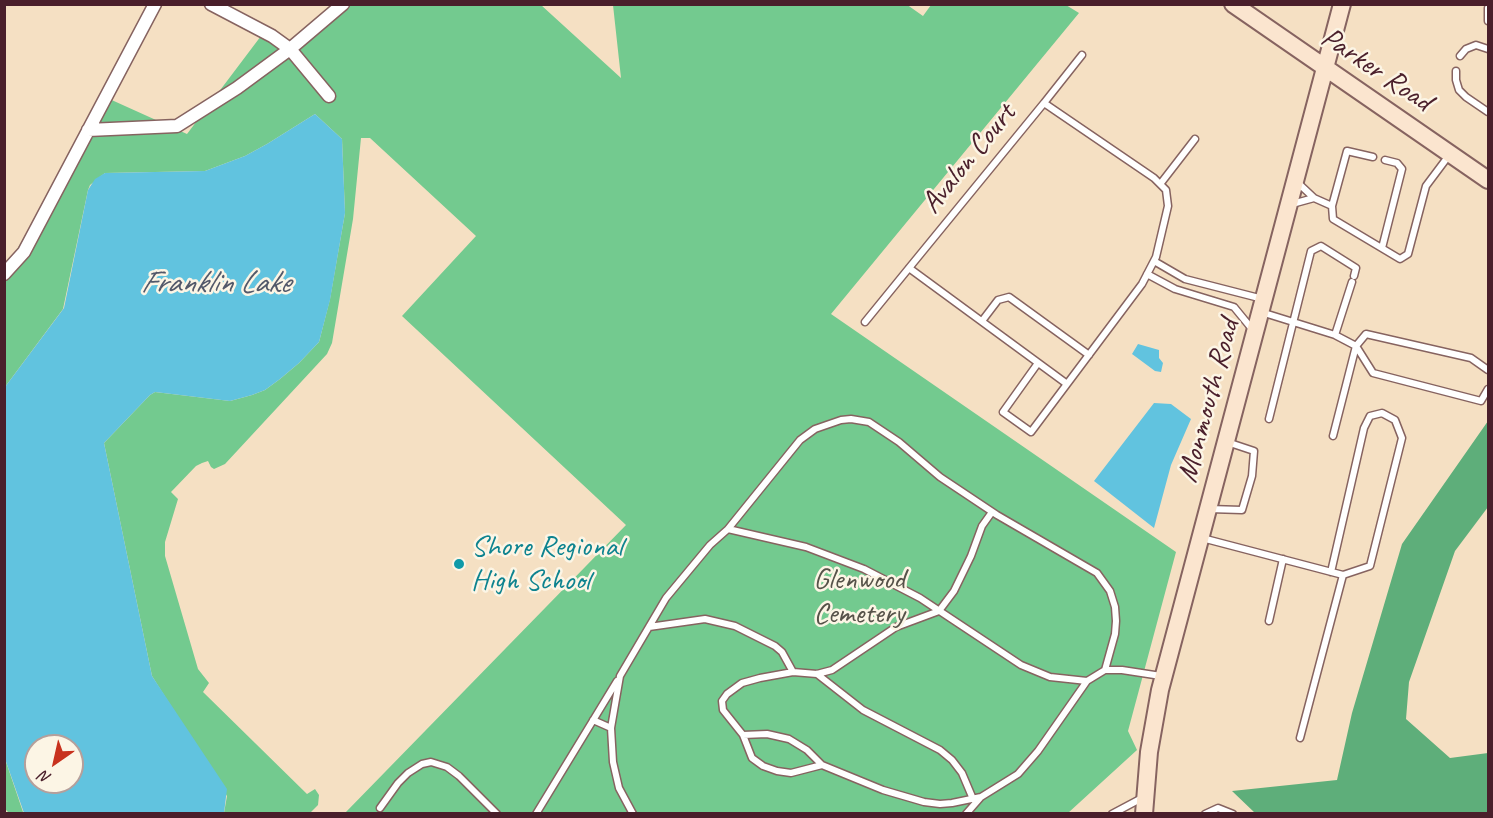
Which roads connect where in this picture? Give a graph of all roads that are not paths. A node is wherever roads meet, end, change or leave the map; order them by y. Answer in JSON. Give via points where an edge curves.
{"nodes":[{"id":1,"x":155,"y":4,"type":"edge"},
{"id":2,"x":211,"y":4,"type":"edge"},
{"id":3,"x":343,"y":4,"type":"edge"},
{"id":4,"x":1233,"y":4,"type":"edge"},
{"id":5,"x":1342,"y":4,"type":"edge"},
{"id":6,"x":1488,"y":8,"type":"edge"},
{"id":7,"x":1488,"y":21,"type":"edge"},
{"id":8,"x":290,"y":49,"type":"junction"},
{"id":9,"x":1488,"y":49,"type":"edge"},
{"id":10,"x":1082,"y":56,"type":"dead end"},
{"id":11,"x":1460,"y":56,"type":"dead end"},
{"id":12,"x":1325,"y":68,"type":"junction"},
{"id":13,"x":1456,"y":71,"type":"dead end"},
{"id":14,"x":329,"y":96,"type":"dead end"},
{"id":15,"x":1044,"y":103,"type":"junction"},
{"id":16,"x":1488,"y":112,"type":"edge"},
{"id":17,"x":88,"y":130,"type":"junction"},
{"id":18,"x":1195,"y":139,"type":"dead end"},
{"id":19,"x":1450,"y":154,"type":"junction"},
{"id":20,"x":1373,"y":157,"type":"dead end"},
{"id":21,"x":1385,"y":160,"type":"dead end"},
{"id":22,"x":1294,"y":180,"type":"junction"},
{"id":23,"x":1488,"y":180,"type":"edge"},
{"id":24,"x":1161,"y":183,"type":"junction"},
{"id":25,"x":1314,"y":198,"type":"junction"},
{"id":26,"x":1288,"y":204,"type":"junction"},
{"id":27,"x":1332,"y":206,"type":"junction"},
{"id":28,"x":1382,"y":248,"type":"junction"},
{"id":29,"x":1154,"y":261,"type":"junction"},
{"id":30,"x":909,"y":268,"type":"junction"},
{"id":31,"x":4,"y":274,"type":"edge"},
{"id":32,"x":1147,"y":274,"type":"junction"},
{"id":33,"x":1262,"y":305,"type":"junction"},
{"id":34,"x":982,"y":321,"type":"junction"},
{"id":35,"x":866,"y":322,"type":"dead end"},
{"id":36,"x":1293,"y":322,"type":"junction"},
{"id":37,"x":1255,"y":333,"type":"junction"},
{"id":38,"x":1335,"y":335,"type":"junction"},
{"id":39,"x":1356,"y":346,"type":"junction"},
{"id":40,"x":1089,"y":355,"type":"junction"},
{"id":41,"x":1038,"y":363,"type":"junction"},
{"id":42,"x":1488,"y":370,"type":"edge"},
{"id":43,"x":1067,"y":384,"type":"junction"},
{"id":44,"x":1488,"y":389,"type":"edge"},
{"id":45,"x":1269,"y":419,"type":"dead end"},
{"id":46,"x":1333,"y":436,"type":"dead end"},
{"id":47,"x":1227,"y":442,"type":"junction"},
{"id":48,"x":1209,"y":509,"type":"junction"},
{"id":49,"x":992,"y":512,"type":"junction"},
{"id":50,"x":728,"y":529,"type":"junction"},
{"id":51,"x":1201,"y":538,"type":"junction"},
{"id":52,"x":1283,"y":559,"type":"junction"},
{"id":53,"x":1331,"y":572,"type":"junction"},
{"id":54,"x":1342,"y":575,"type":"junction"},
{"id":55,"x":939,"y":611,"type":"junction"},
{"id":56,"x":1269,"y":621,"type":"dead end"},
{"id":57,"x":649,"y":627,"type":"junction"},
{"id":58,"x":1105,"y":670,"type":"junction"},
{"id":59,"x":793,"y":672,"type":"junction"},
{"id":60,"x":817,"y":674,"type":"junction"},
{"id":61,"x":620,"y":676,"type":"junction"},
{"id":62,"x":1165,"y":676,"type":"junction"},
{"id":63,"x":1088,"y":681,"type":"junction"},
{"id":64,"x":593,"y":720,"type":"junction"},
{"id":65,"x":610,"y":728,"type":"junction"},
{"id":66,"x":743,"y":735,"type":"junction"},
{"id":67,"x":1300,"y":738,"type":"dead end"},
{"id":68,"x":822,"y":765,"type":"junction"},
{"id":69,"x":981,"y":797,"type":"junction"},
{"id":70,"x":973,"y":799,"type":"junction"},
{"id":71,"x":1144,"y":805,"type":"edge"},
{"id":72,"x":380,"y":808,"type":"dead end"},
{"id":73,"x":497,"y":813,"type":"edge"},
{"id":74,"x":536,"y":813,"type":"edge"},
{"id":75,"x":633,"y":813,"type":"edge"},
{"id":76,"x":966,"y":813,"type":"edge"},
{"id":77,"x":1112,"y":813,"type":"edge"},
{"id":78,"x":1205,"y":813,"type":"edge"},
{"id":79,"x":1233,"y":813,"type":"edge"}],
"edges":[{"from":1,"to":17,"type":"street"},
{"from":2,"to":8,"type":"street"},
{"from":3,"to":8,"type":"street"},
{"from":4,"to":12,"type":"main road","name":"Parker Road"},
{"from":5,"to":12,"type":"main road","name":"Monmouth Road"},
{"from":6,"to":7,"type":"lane"},
{"from":8,"to":14,"type":"street"},
{"from":8,"to":17,"type":"street","via":[[177,126]]},
{"from":9,"to":11,"type":"lane","via":[[1476,45]]},
{"from":10,"to":15,"type":"lane"},
{"from":12,"to":19,"type":"main road","name":"Parker Road"},
{"from":12,"to":22,"type":"main road","name":"Monmouth Road"},
{"from":13,"to":16,"type":"lane","via":[[1459,90]]},
{"from":15,"to":24,"type":"lane","name":"Avalon Court"},
{"from":15,"to":30,"type":"lane","name":"Avalon Court"},
{"from":17,"to":31,"type":"street","via":[[24,252]]},
{"from":18,"to":24,"type":"lane"},
{"from":19,"to":23,"type":"main road","name":"Parker Road"},
{"from":19,"to":28,"type":"lane","via":[[1426,186],[1408,254],[1400,259]]},
{"from":20,"to":27,"type":"lane","via":[[1347,151]]},
{"from":21,"to":28,"type":"lane","via":[[1402,169]]},
{"from":22,"to":25,"type":"lane"},
{"from":22,"to":26,"type":"main road","name":"Monmouth Road"},
{"from":24,"to":29,"type":"lane","via":[[1168,206]]},
{"from":25,"to":26,"type":"lane"},
{"from":25,"to":27,"type":"lane"},
{"from":26,"to":33,"type":"main road","name":"Monmouth Road"},
{"from":27,"to":28,"type":"lane","via":[[1333,219]]},
{"from":29,"to":32,"type":"lane"},
{"from":29,"to":33,"type":"lane","via":[[1185,279]]},
{"from":30,"to":34,"type":"lane"},
{"from":30,"to":35,"type":"lane","name":"Avalon Court"},
{"from":32,"to":37,"type":"lane","via":[[1175,289],[1234,307]]},
{"from":32,"to":40,"type":"lane"},
{"from":33,"to":36,"type":"lane"},
{"from":33,"to":37,"type":"main road","name":"Monmouth Road"},
{"from":34,"to":40,"type":"lane","via":[[998,300],[1009,297]]},
{"from":34,"to":41,"type":"lane"},
{"from":36,"to":38,"type":"lane"},
{"from":36,"to":38,"type":"lane","via":[[1311,251],[1321,246],[1356,268]]},
{"from":36,"to":45,"type":"lane"},
{"from":37,"to":47,"type":"main road","name":"Monmouth Road"},
{"from":38,"to":39,"type":"lane"},
{"from":39,"to":42,"type":"lane","via":[[1366,334],[1471,358]]},
{"from":39,"to":44,"type":"lane","via":[[1373,373],[1481,401]]},
{"from":39,"to":46,"type":"lane"},
{"from":40,"to":43,"type":"lane"},
{"from":41,"to":43,"type":"lane"},
{"from":41,"to":43,"type":"lane","via":[[1003,412],[1031,432]]},
{"from":47,"to":48,"type":"main road","name":"Monmouth Road"},
{"from":47,"to":48,"type":"lane","via":[[1254,452],[1252,476],[1242,510]]},
{"from":48,"to":51,"type":"main road","name":"Monmouth Road"},
{"from":49,"to":50,"type":"lane","via":[[940,477],[880,428],[851,419],[826,424],[800,440]]},
{"from":49,"to":55,"type":"lane","via":[[954,591]]},
{"from":49,"to":58,"type":"lane","via":[[1087,566],[1106,584],[1116,621]]},
{"from":50,"to":55,"type":"lane","via":[[833,556],[898,585]]},
{"from":50,"to":57,"type":"lane","via":[[685,574]]},
{"from":51,"to":52,"type":"lane"},
{"from":51,"to":62,"type":"main road","name":"Monmouth Road"},
{"from":52,"to":53,"type":"lane"},
{"from":52,"to":56,"type":"lane"},
{"from":53,"to":54,"type":"lane"},
{"from":53,"to":54,"type":"lane","via":[[1364,428],[1370,416],[1382,413],[1395,420],[1402,438],[1370,566]]},
{"from":54,"to":67,"type":"lane"},
{"from":55,"to":60,"type":"lane","via":[[896,627],[841,665]]},
{"from":55,"to":63,"type":"lane","via":[[1021,665],[1050,676]]},
{"from":57,"to":59,"type":"lane","via":[[705,620],[735,626],[775,646]]},
{"from":57,"to":61,"type":"lane"},
{"from":58,"to":62,"type":"lane"},
{"from":58,"to":63,"type":"lane"},
{"from":59,"to":60,"type":"lane"},
{"from":59,"to":66,"type":"lane","via":[[742,683],[727,694],[722,701],[723,710]]},
{"from":60,"to":70,"type":"lane","via":[[863,710],[940,750],[962,773]]},
{"from":61,"to":64,"type":"lane"},
{"from":61,"to":65,"type":"lane"},
{"from":62,"to":71,"type":"main road","name":"Monmouth Road","via":[[1149,752]]},
{"from":63,"to":69,"type":"lane","via":[[1028,764]]},
{"from":64,"to":65,"type":"lane"},
{"from":64,"to":74,"type":"lane"},
{"from":65,"to":75,"type":"lane","via":[[616,776]]},
{"from":66,"to":68,"type":"lane","via":[[767,734],[789,739]]},
{"from":66,"to":68,"type":"lane","via":[[752,758],[770,768],[791,773]]},
{"from":68,"to":70,"type":"lane","via":[[924,802]]},
{"from":69,"to":70,"type":"lane"},
{"from":69,"to":76,"type":"lane"},
{"from":71,"to":77,"type":"lane"},
{"from":72,"to":73,"type":"lane","via":[[408,773],[431,762],[459,776]]},
{"from":78,"to":79,"type":"lane","via":[[1218,808]]}]}
